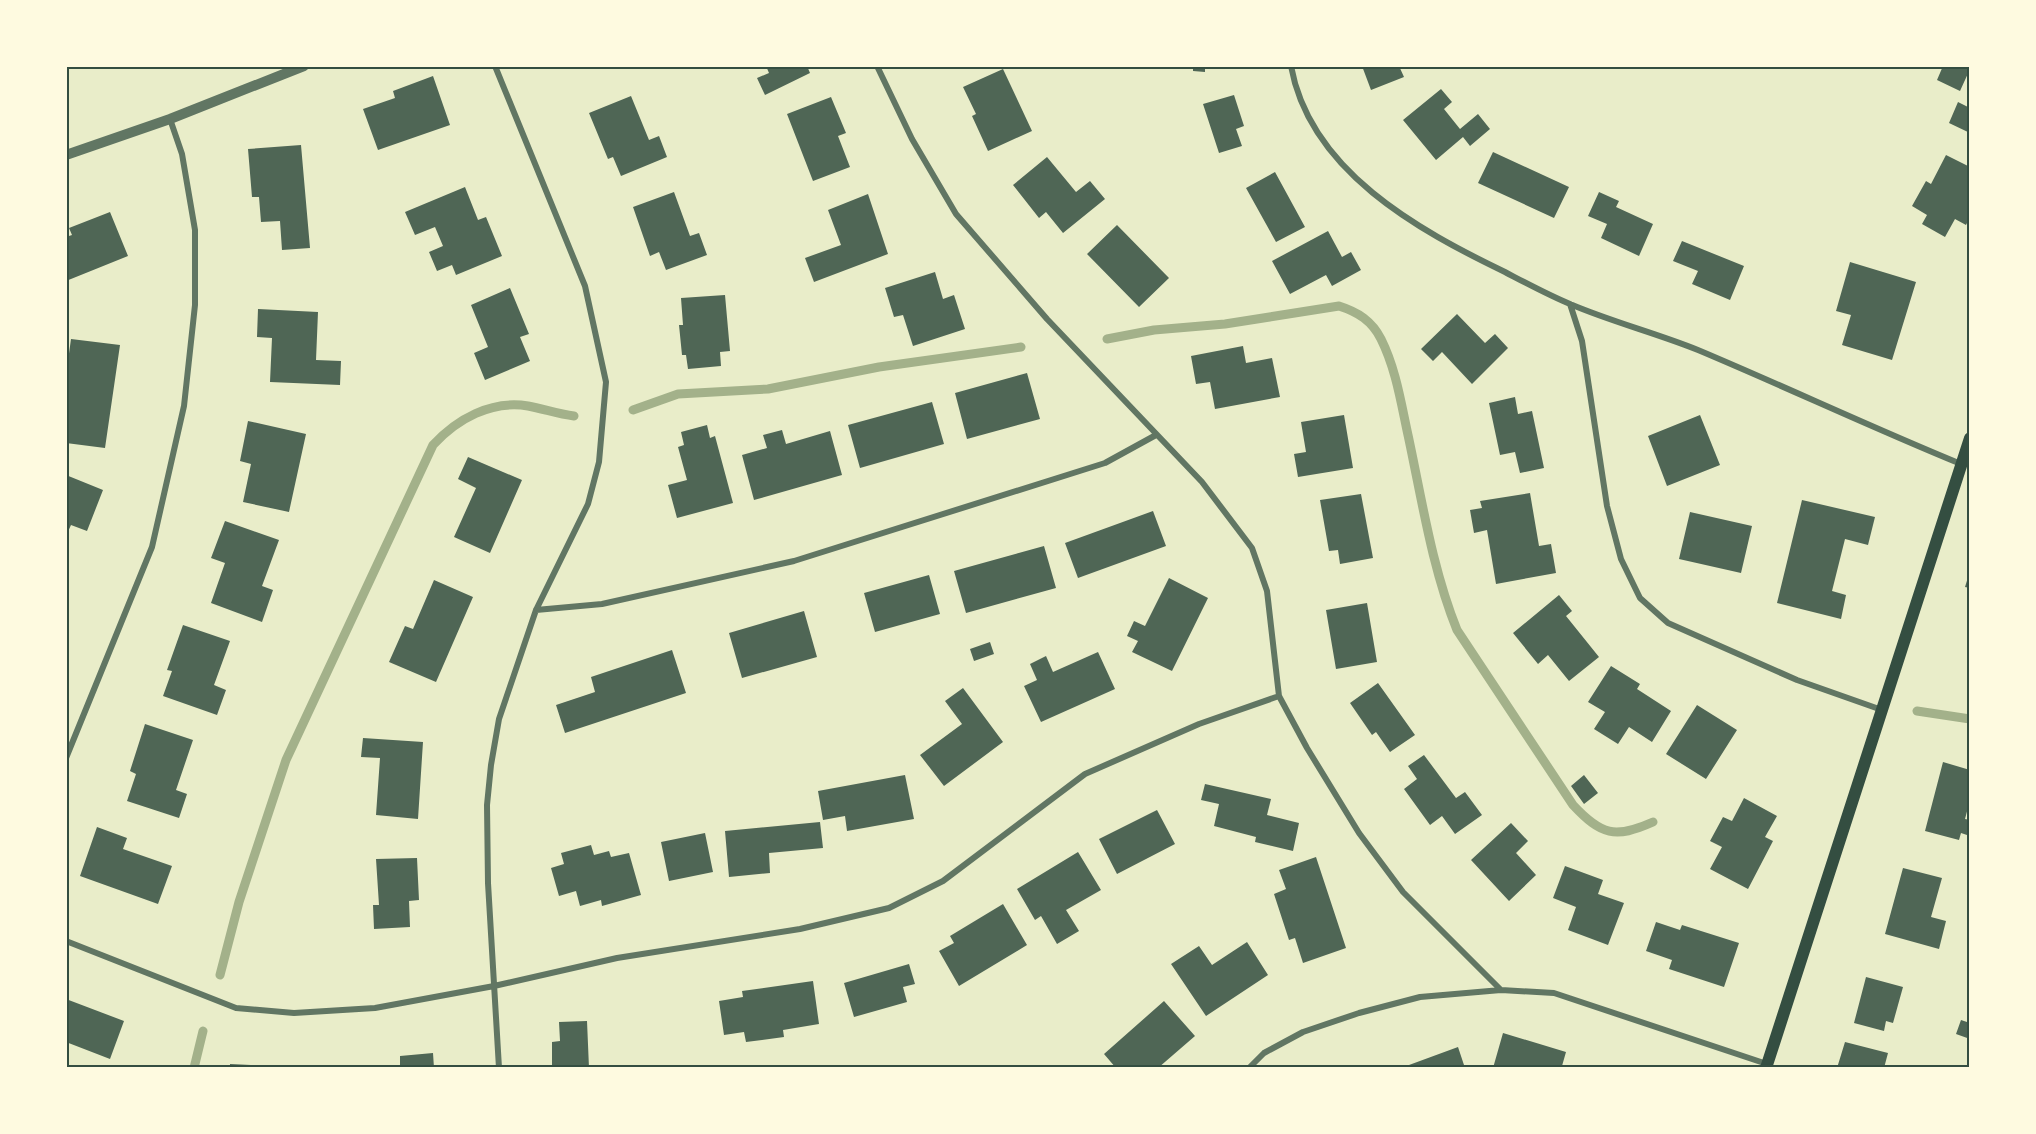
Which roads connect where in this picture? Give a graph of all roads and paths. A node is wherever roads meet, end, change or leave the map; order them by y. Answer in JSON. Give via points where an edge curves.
{"nodes":[{"id":1,"x":304,"y":66,"type":"edge"},
{"id":2,"x":495,"y":66,"type":"edge"},
{"id":3,"x":877,"y":66,"type":"edge"},
{"id":4,"x":1291,"y":66,"type":"edge"},
{"id":5,"x":170,"y":119,"type":"junction"},
{"id":6,"x":66,"y":155,"type":"edge"},
{"id":7,"x":1570,"y":304,"type":"junction"},
{"id":8,"x":1156,"y":435,"type":"junction"},
{"id":9,"x":1970,"y":438,"type":"edge"},
{"id":10,"x":1961,"y":464,"type":"junction"},
{"id":11,"x":536,"y":610,"type":"junction"},
{"id":12,"x":1279,"y":696,"type":"junction"},
{"id":13,"x":1882,"y":710,"type":"junction"},
{"id":14,"x":66,"y":758,"type":"edge"},
{"id":15,"x":66,"y":941,"type":"edge"},
{"id":16,"x":494,"y":986,"type":"junction"},
{"id":17,"x":1501,"y":990,"type":"junction"},
{"id":18,"x":1766,"y":1066,"type":"edge"},
{"id":19,"x":500,"y":1068,"type":"edge"},
{"id":20,"x":1249,"y":1068,"type":"edge"}],
"edges":[{"from":1,"to":5,"type":"street"},
{"from":2,"to":11,"type":"street","via":[[585,286],[606,382],[599,462],[588,504]]},
{"from":3,"to":8,"type":"street","via":[[912,139],[956,214]]},
{"from":4,"to":7,"type":"street","via":[[1313,124],[1351,175],[1385,204],[1459,250]]},
{"from":5,"to":6,"type":"street"},
{"from":5,"to":14,"type":"street","via":[[182,154],[195,230],[195,305],[184,406],[152,547]]},
{"from":7,"to":10,"type":"street","via":[[1697,350]]},
{"from":7,"to":13,"type":"street","via":[[1583,350],[1607,506],[1622,559],[1641,598],[1668,623],[1797,680]]},
{"from":8,"to":11,"type":"street","via":[[1105,463],[794,561],[602,604]]},
{"from":8,"to":12,"type":"street","via":[[1202,482],[1252,548],[1268,591]]},
{"from":9,"to":10,"type":"main road"},
{"from":10,"to":13,"type":"main road"},
{"from":11,"to":16,"type":"street","via":[[499,719],[491,765],[487,804]]},
{"from":12,"to":16,"type":"street","via":[[1199,724],[1085,774],[943,881],[888,908],[800,929],[617,958]]},
{"from":12,"to":17,"type":"street","via":[[1359,832],[1403,892]]},
{"from":13,"to":18,"type":"main road"},
{"from":15,"to":16,"type":"street","via":[[236,1008],[294,1013],[375,1008]]},
{"from":16,"to":19,"type":"street"},
{"from":17,"to":18,"type":"street","via":[[1554,993]]},
{"from":17,"to":20,"type":"street","via":[[1420,997],[1359,1013],[1303,1032],[1264,1053]]}]}
